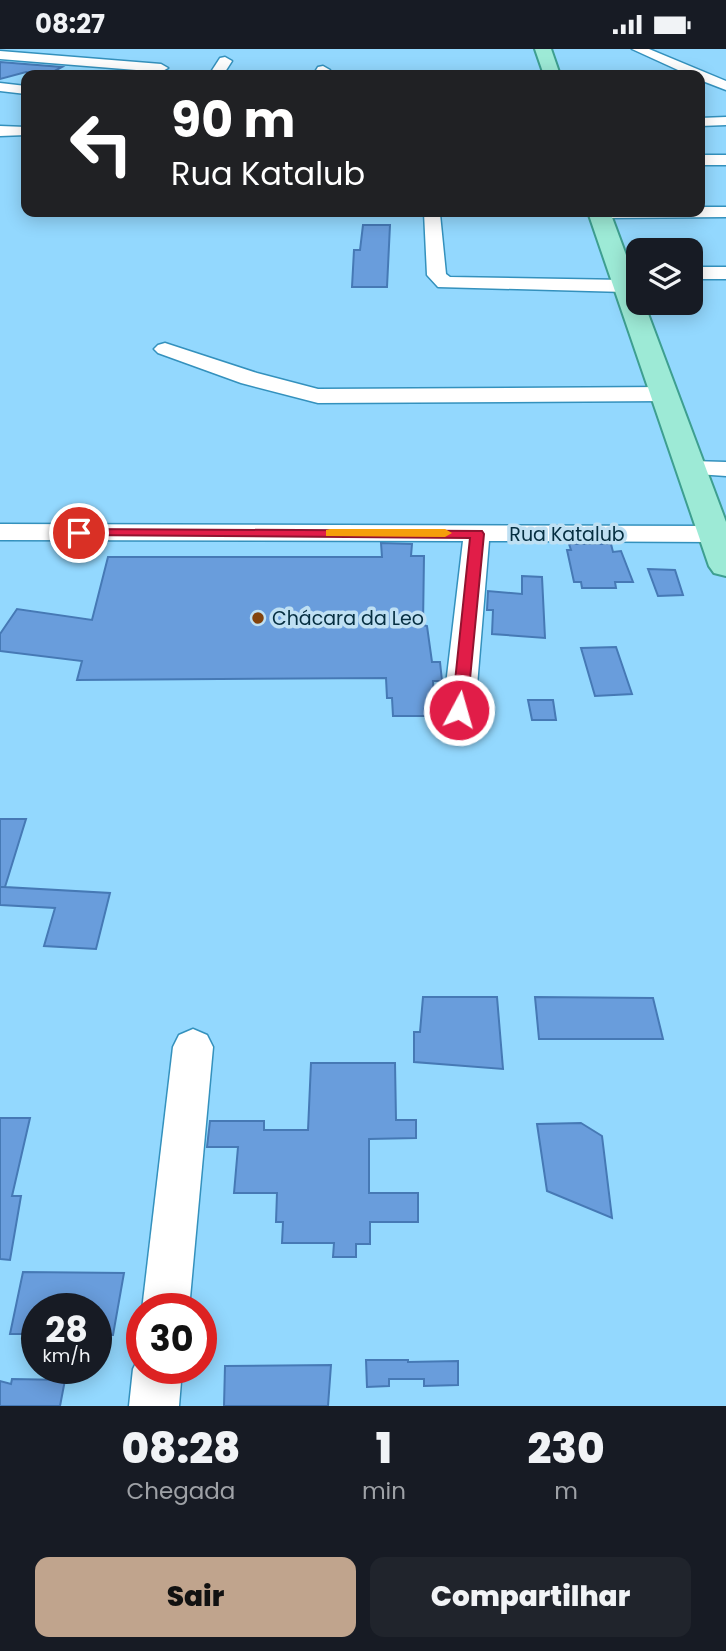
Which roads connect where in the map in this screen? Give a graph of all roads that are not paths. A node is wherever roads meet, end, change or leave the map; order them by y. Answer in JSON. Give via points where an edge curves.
{"nodes":[{"id":1,"x":543,"y":49,"type":"edge"},
{"id":2,"x":638,"y":49,"type":"edge"},
{"id":3,"x":0,"y":55,"type":"edge"},
{"id":4,"x":225,"y":61,"type":"dead end"},
{"id":5,"x":160,"y":69,"type":"edge"},
{"id":6,"x":219,"y":70,"type":"edge"},
{"id":7,"x":550,"y":70,"type":"edge"},
{"id":8,"x":688,"y":70,"type":"edge"},
{"id":9,"x":705,"y":77,"type":"edge"},
{"id":10,"x":726,"y":86,"type":"edge"},
{"id":11,"x":0,"y":87,"type":"edge"},
{"id":12,"x":21,"y":89,"type":"edge"},
{"id":13,"x":0,"y":96,"type":"edge"},
{"id":14,"x":21,"y":96,"type":"edge"},
{"id":15,"x":726,"y":121,"type":"edge"},
{"id":16,"x":705,"y":122,"type":"edge"},
{"id":17,"x":0,"y":131,"type":"edge"},
{"id":18,"x":21,"y":131,"type":"edge"},
{"id":19,"x":705,"y":160,"type":"edge"},
{"id":20,"x":726,"y":160,"type":"edge"},
{"id":21,"x":705,"y":212,"type":"edge"},
{"id":22,"x":726,"y":212,"type":"edge"},
{"id":23,"x":431,"y":217,"type":"edge"},
{"id":24,"x":601,"y":217,"type":"edge"},
{"id":25,"x":626,"y":271,"type":"edge"},
{"id":26,"x":703,"y":273,"type":"edge"},
{"id":27,"x":726,"y":273,"type":"edge"},
{"id":28,"x":626,"y":278,"type":"edge"},
{"id":29,"x":640,"y":315,"type":"edge"},
{"id":30,"x":165,"y":349,"type":"dead end"},
{"id":31,"x":665,"y":394,"type":"junction"},
{"id":32,"x":691,"y":468,"type":"junction"},
{"id":33,"x":726,"y":469,"type":"edge"},
{"id":34,"x":0,"y":532,"type":"edge"},
{"id":35,"x":477,"y":534,"type":"junction"},
{"id":36,"x":715,"y":534,"type":"junction"},
{"id":37,"x":726,"y":566,"type":"edge"},
{"id":38,"x":459,"y":710,"type":"dead end"},
{"id":39,"x":193,"y":1047,"type":"dead end"},
{"id":40,"x":167,"y":1293,"type":"edge"},
{"id":41,"x":156,"y":1384,"type":"edge"},
{"id":42,"x":154,"y":1406,"type":"edge"}],
"edges":[{"from":1,"to":7,"type":"main road"},
{"from":2,"to":8,"type":"street"},
{"from":3,"to":5,"type":"street"},
{"from":4,"to":6,"type":"street"},
{"from":9,"to":10,"type":"street"},
{"from":11,"to":12,"type":"street"},
{"from":13,"to":14,"type":"street"},
{"from":15,"to":16,"type":"street"},
{"from":17,"to":18,"type":"street"},
{"from":19,"to":20,"type":"street"},
{"from":21,"to":22,"type":"street"},
{"from":23,"to":28,"type":"street","via":[[438,275],[445,283]]},
{"from":24,"to":25,"type":"main road"},
{"from":26,"to":27,"type":"street"},
{"from":29,"to":31,"type":"main road"},
{"from":30,"to":31,"type":"street","via":[[318,396]]},
{"from":31,"to":32,"type":"main road"},
{"from":32,"to":33,"type":"street"},
{"from":32,"to":36,"type":"main road"},
{"from":34,"to":35,"type":"street","name":"Rua Katalub"},
{"from":35,"to":36,"type":"street","name":"Rua Katalub"},
{"from":35,"to":38,"type":"street"},
{"from":36,"to":37,"type":"main road"},
{"from":39,"to":40,"type":"street"},
{"from":41,"to":42,"type":"street"}]}
